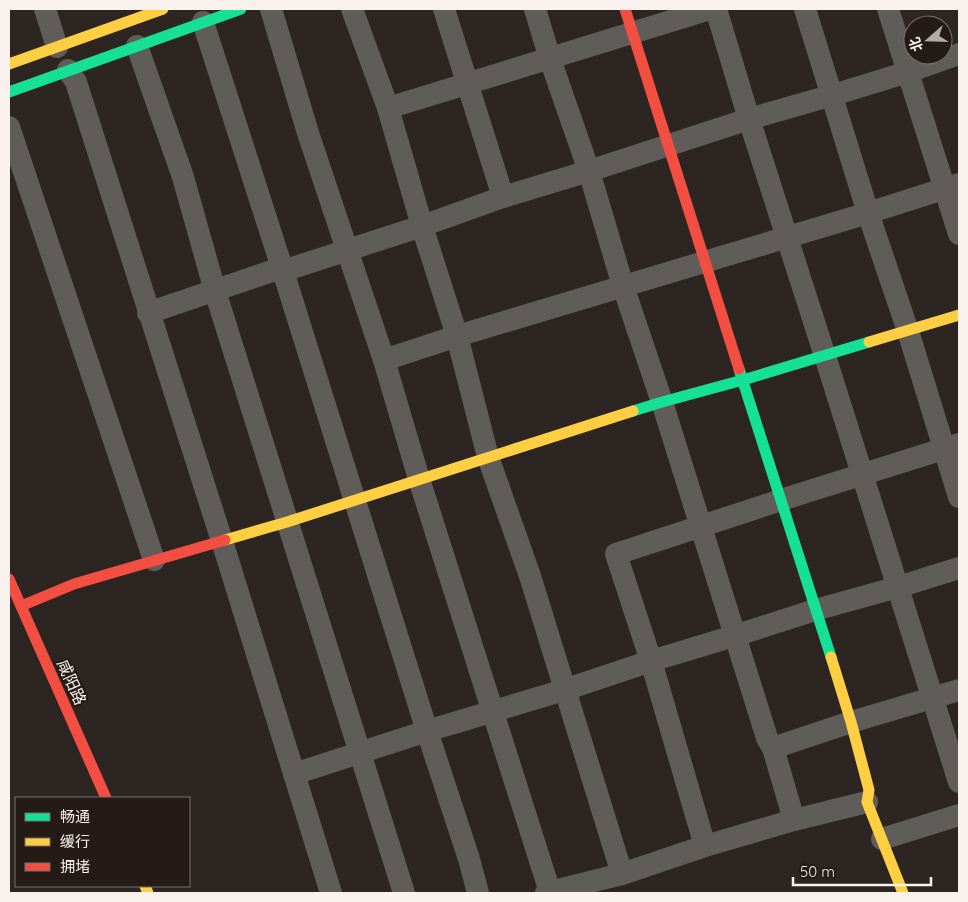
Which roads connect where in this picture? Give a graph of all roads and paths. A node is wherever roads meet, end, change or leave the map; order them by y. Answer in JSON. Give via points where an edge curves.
{"nodes":[{"id":1,"x":45,"y":9,"type":"edge"},
{"id":2,"x":163,"y":9,"type":"edge"},
{"id":3,"x":241,"y":9,"type":"edge"},
{"id":4,"x":271,"y":9,"type":"edge"},
{"id":5,"x":352,"y":9,"type":"edge"},
{"id":6,"x":444,"y":9,"type":"edge"},
{"id":7,"x":535,"y":9,"type":"edge"},
{"id":8,"x":624,"y":9,"type":"edge"},
{"id":9,"x":710,"y":9,"type":"edge"},
{"id":10,"x":716,"y":9,"type":"edge"},
{"id":11,"x":806,"y":9,"type":"edge"},
{"id":12,"x":888,"y":9,"type":"edge"},
{"id":13,"x":127,"y":15,"type":"edge"},
{"id":14,"x":203,"y":22,"type":"junction"},
{"id":15,"x":632,"y":33,"type":"junction"},
{"id":16,"x":137,"y":46,"type":"junction"},
{"id":17,"x":57,"y":47,"type":"junction"},
{"id":18,"x":959,"y":54,"type":"edge"},
{"id":19,"x":550,"y":59,"type":"junction"},
{"id":20,"x":9,"y":64,"type":"edge"},
{"id":21,"x":68,"y":70,"type":"junction"},
{"id":22,"x":908,"y":72,"type":"junction"},
{"id":23,"x":468,"y":83,"type":"junction"},
{"id":24,"x":9,"y":92,"type":"edge"},
{"id":25,"x":833,"y":95,"type":"junction"},
{"id":26,"x":388,"y":108,"type":"junction"},
{"id":27,"x":749,"y":119,"type":"junction"},
{"id":28,"x":9,"y":127,"type":"edge"},
{"id":29,"x":668,"y":146,"type":"junction"},
{"id":30,"x":589,"y":171,"type":"junction"},
{"id":31,"x":952,"y":186,"type":"edge"},
{"id":32,"x":503,"y":197,"type":"junction"},
{"id":33,"x":868,"y":213,"type":"junction"},
{"id":34,"x":422,"y":226,"type":"junction"},
{"id":35,"x":959,"y":234,"type":"edge"},
{"id":36,"x":786,"y":237,"type":"junction"},
{"id":37,"x":348,"y":250,"type":"junction"},
{"id":38,"x":705,"y":261,"type":"junction"},
{"id":39,"x":283,"y":271,"type":"junction"},
{"id":40,"x":623,"y":286,"type":"junction"},
{"id":41,"x":215,"y":291,"type":"junction"},
{"id":42,"x":148,"y":313,"type":"junction"},
{"id":43,"x":959,"y":315,"type":"edge"},
{"id":44,"x":908,"y":331,"type":"junction"},
{"id":45,"x":457,"y":336,"type":"junction"},
{"id":46,"x":825,"y":356,"type":"junction"},
{"id":47,"x":384,"y":360,"type":"junction"},
{"id":48,"x":743,"y":380,"type":"junction"},
{"id":49,"x":662,"y":402,"type":"junction"},
{"id":50,"x":952,"y":446,"type":"edge"},
{"id":51,"x":488,"y":457,"type":"junction"},
{"id":52,"x":863,"y":474,"type":"junction"},
{"id":53,"x":419,"y":479,"type":"junction"},
{"id":54,"x":959,"y":497,"type":"edge"},
{"id":55,"x":355,"y":500,"type":"junction"},
{"id":56,"x":781,"y":500,"type":"junction"},
{"id":57,"x":287,"y":522,"type":"junction"},
{"id":58,"x":701,"y":526,"type":"junction"},
{"id":59,"x":222,"y":541,"type":"junction"},
{"id":60,"x":154,"y":560,"type":"junction"},
{"id":61,"x":959,"y":568,"type":"edge"},
{"id":62,"x":9,"y":579,"type":"edge"},
{"id":63,"x":898,"y":586,"type":"junction"},
{"id":64,"x":21,"y":606,"type":"junction"},
{"id":65,"x":815,"y":610,"type":"junction"},
{"id":66,"x":734,"y":636,"type":"junction"},
{"id":67,"x":651,"y":661,"type":"junction"},
{"id":68,"x":564,"y":690,"type":"junction"},
{"id":69,"x":959,"y":690,"type":"edge"},
{"id":70,"x":933,"y":698,"type":"junction"},
{"id":71,"x":492,"y":712,"type":"junction"},
{"id":72,"x":851,"y":722,"type":"junction"},
{"id":73,"x":427,"y":731,"type":"junction"},
{"id":74,"x":773,"y":748,"type":"junction"},
{"id":75,"x":360,"y":753,"type":"junction"},
{"id":76,"x":294,"y":774,"type":"junction"},
{"id":77,"x":959,"y":782,"type":"edge"},
{"id":78,"x":106,"y":797,"type":"edge"},
{"id":79,"x":867,"y":802,"type":"junction"},
{"id":80,"x":959,"y":815,"type":"edge"},
{"id":81,"x":794,"y":820,"type":"junction"},
{"id":82,"x":882,"y":839,"type":"junction"},
{"id":83,"x":705,"y":846,"type":"junction"},
{"id":84,"x":622,"y":874,"type":"junction"},
{"id":85,"x":331,"y":893,"type":"edge"},
{"id":86,"x":404,"y":893,"type":"edge"},
{"id":87,"x":478,"y":893,"type":"edge"},
{"id":88,"x":548,"y":893,"type":"edge"},
{"id":89,"x":903,"y":893,"type":"edge"}],
"edges":[{"from":1,"to":17,"type":"street"},
{"from":2,"to":13,"type":"street"},
{"from":3,"to":14,"type":"street"},
{"from":4,"to":37,"type":"street"},
{"from":5,"to":26,"type":"street"},
{"from":6,"to":23,"type":"street"},
{"from":7,"to":19,"type":"street"},
{"from":8,"to":15,"type":"street"},
{"from":9,"to":15,"type":"street"},
{"from":10,"to":27,"type":"street"},
{"from":11,"to":25,"type":"street"},
{"from":12,"to":22,"type":"street"},
{"from":13,"to":17,"type":"street"},
{"from":14,"to":16,"type":"street"},
{"from":14,"to":39,"type":"street"},
{"from":15,"to":19,"type":"street"},
{"from":15,"to":29,"type":"street"},
{"from":16,"to":21,"type":"street"},
{"from":16,"to":41,"type":"street","via":[[183,177]]},
{"from":17,"to":20,"type":"street"},
{"from":18,"to":22,"type":"street"},
{"from":19,"to":23,"type":"street"},
{"from":19,"to":30,"type":"street"},
{"from":21,"to":24,"type":"street"},
{"from":21,"to":42,"type":"street","via":[[76,82]]},
{"from":22,"to":25,"type":"street"},
{"from":22,"to":31,"type":"street"},
{"from":23,"to":26,"type":"street"},
{"from":23,"to":32,"type":"street"},
{"from":25,"to":27,"type":"street"},
{"from":25,"to":33,"type":"street"},
{"from":26,"to":34,"type":"street"},
{"from":27,"to":29,"type":"street"},
{"from":27,"to":36,"type":"street"},
{"from":28,"to":60,"type":"street"},
{"from":29,"to":30,"type":"street"},
{"from":29,"to":38,"type":"street"},
{"from":30,"to":32,"type":"street"},
{"from":30,"to":40,"type":"street"},
{"from":31,"to":33,"type":"street"},
{"from":31,"to":35,"type":"street"},
{"from":32,"to":34,"type":"street"},
{"from":33,"to":36,"type":"street"},
{"from":33,"to":44,"type":"street"},
{"from":34,"to":37,"type":"street"},
{"from":34,"to":45,"type":"street"},
{"from":36,"to":38,"type":"street"},
{"from":36,"to":46,"type":"street"},
{"from":37,"to":39,"type":"street"},
{"from":37,"to":47,"type":"street"},
{"from":38,"to":40,"type":"street"},
{"from":38,"to":48,"type":"street"},
{"from":39,"to":41,"type":"street","via":[[272,271]]},
{"from":39,"to":55,"type":"street"},
{"from":40,"to":45,"type":"street"},
{"from":40,"to":49,"type":"street"},
{"from":41,"to":42,"type":"street"},
{"from":41,"to":57,"type":"street"},
{"from":42,"to":59,"type":"street"},
{"from":43,"to":44,"type":"street"},
{"from":44,"to":46,"type":"street"},
{"from":44,"to":50,"type":"street"},
{"from":45,"to":47,"type":"street"},
{"from":45,"to":51,"type":"street"},
{"from":46,"to":48,"type":"street"},
{"from":46,"to":52,"type":"street"},
{"from":47,"to":53,"type":"street"},
{"from":48,"to":49,"type":"street"},
{"from":48,"to":56,"type":"street"},
{"from":49,"to":51,"type":"street"},
{"from":49,"to":58,"type":"street"},
{"from":50,"to":52,"type":"street"},
{"from":50,"to":54,"type":"street"},
{"from":51,"to":53,"type":"street"},
{"from":51,"to":68,"type":"street","via":[[530,576]]},
{"from":52,"to":56,"type":"street"},
{"from":52,"to":63,"type":"street"},
{"from":53,"to":55,"type":"street"},
{"from":53,"to":71,"type":"street"},
{"from":55,"to":57,"type":"street"},
{"from":55,"to":73,"type":"street"},
{"from":56,"to":58,"type":"street"},
{"from":56,"to":65,"type":"street"},
{"from":57,"to":59,"type":"street"},
{"from":57,"to":75,"type":"street"},
{"from":58,"to":66,"type":"street"},
{"from":58,"to":67,"type":"street","via":[[616,554]]},
{"from":59,"to":60,"type":"street"},
{"from":59,"to":76,"type":"street"},
{"from":60,"to":64,"type":"street","via":[[74,584]]},
{"from":61,"to":63,"type":"street"},
{"from":62,"to":64,"type":"street","name":"咸阳路"},
{"from":63,"to":65,"type":"street"},
{"from":63,"to":70,"type":"street"},
{"from":64,"to":78,"type":"street","name":"咸阳路"},
{"from":65,"to":66,"type":"street"},
{"from":65,"to":72,"type":"street"},
{"from":66,"to":67,"type":"street"},
{"from":66,"to":74,"type":"street"},
{"from":67,"to":68,"type":"street"},
{"from":67,"to":83,"type":"street"},
{"from":68,"to":71,"type":"street"},
{"from":68,"to":84,"type":"street"},
{"from":69,"to":70,"type":"street"},
{"from":70,"to":72,"type":"street"},
{"from":70,"to":77,"type":"street"},
{"from":71,"to":73,"type":"street"},
{"from":71,"to":88,"type":"street"},
{"from":72,"to":74,"type":"street"},
{"from":72,"to":79,"type":"street","via":[[869,790]]},
{"from":73,"to":75,"type":"street"},
{"from":73,"to":87,"type":"street"},
{"from":74,"to":81,"type":"street"},
{"from":75,"to":76,"type":"street"},
{"from":75,"to":86,"type":"street"},
{"from":76,"to":85,"type":"street"},
{"from":79,"to":81,"type":"street"},
{"from":79,"to":82,"type":"street"},
{"from":80,"to":82,"type":"street"},
{"from":81,"to":83,"type":"street"},
{"from":82,"to":89,"type":"street"},
{"from":83,"to":84,"type":"street"},
{"from":84,"to":88,"type":"street"}]}
